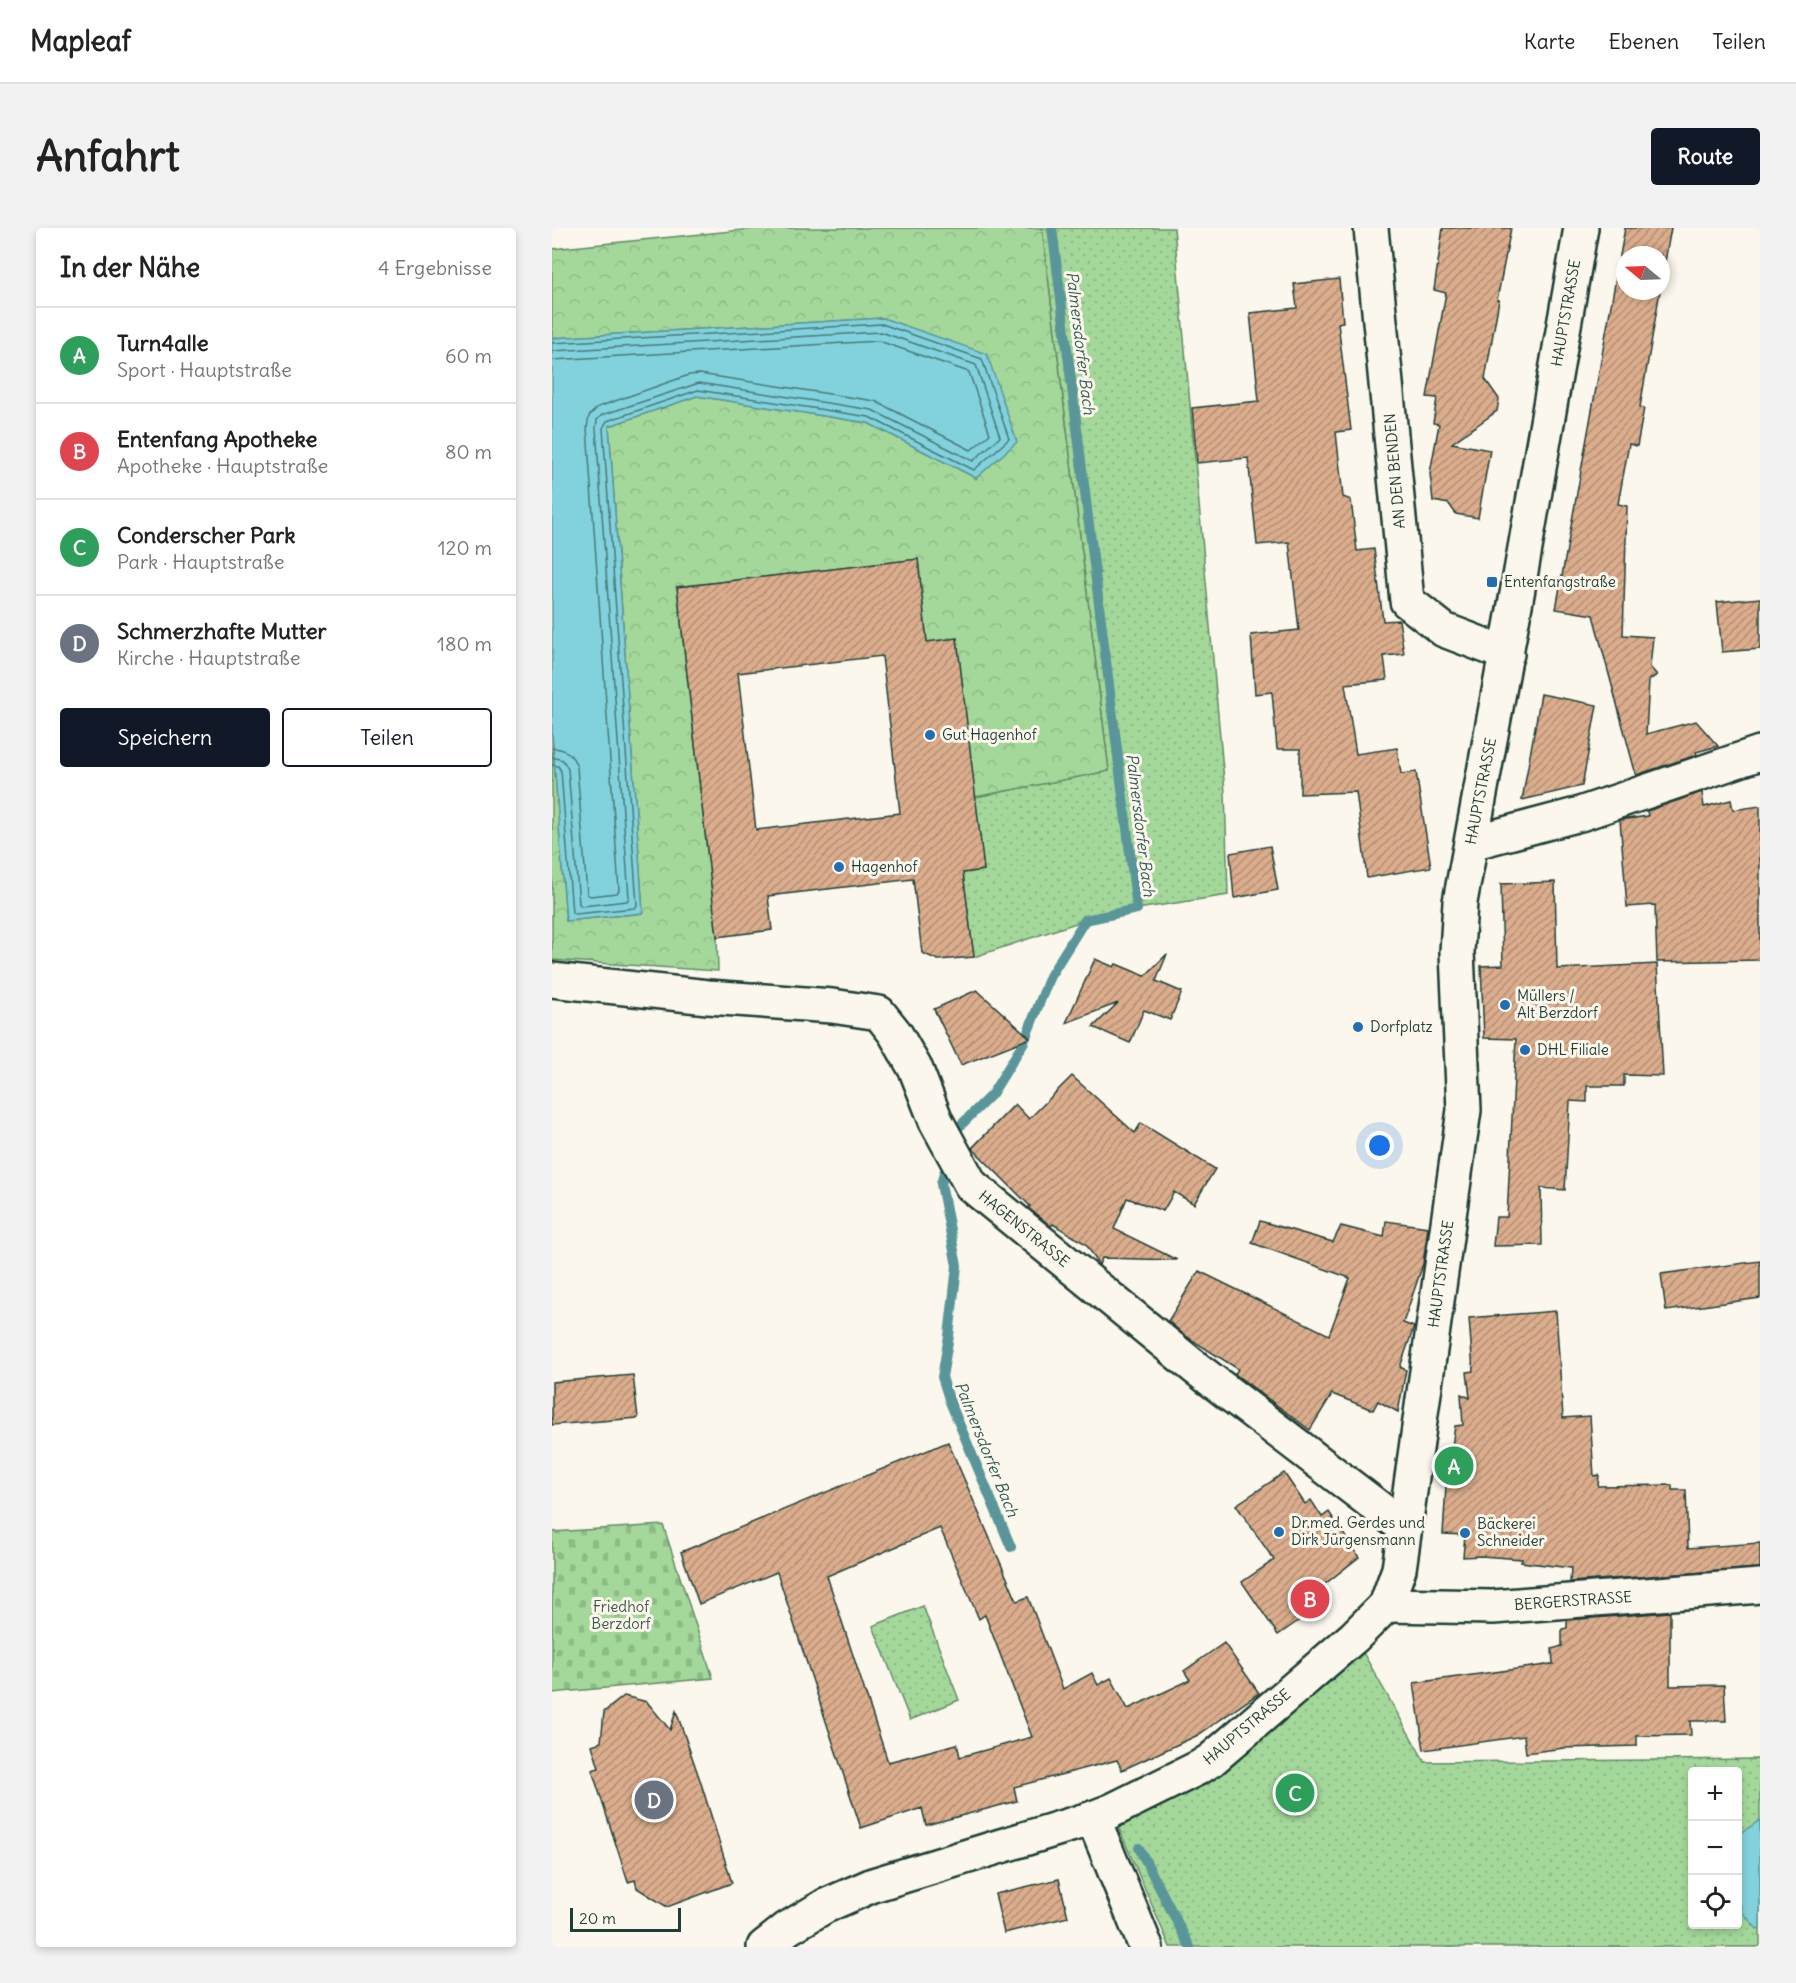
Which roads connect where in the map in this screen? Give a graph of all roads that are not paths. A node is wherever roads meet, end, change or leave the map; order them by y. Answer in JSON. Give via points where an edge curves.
{"nodes":[{"id":1,"x":1371,"y":228,"type":"edge"},
{"id":2,"x":1581,"y":228,"type":"edge"},
{"id":3,"x":1507,"y":654,"type":"junction"},
{"id":4,"x":1760,"y":753,"type":"edge"},
{"id":5,"x":1471,"y":843,"type":"junction"},
{"id":6,"x":552,"y":980,"type":"edge"},
{"id":7,"x":1405,"y":1528,"type":"junction"},
{"id":8,"x":1760,"y":1586,"type":"edge"},
{"id":9,"x":1386,"y":1605,"type":"junction"},
{"id":10,"x":1093,"y":1818,"type":"junction"},
{"id":11,"x":764,"y":1947,"type":"edge"},
{"id":12,"x":1146,"y":1947,"type":"edge"}],
"edges":[{"from":1,"to":3,"type":"street","name":"AN DEN BENDEN","via":[[1407,601],[1444,630]]},
{"from":2,"to":3,"type":"street","name":"HAUPTSTRASSE"},
{"from":3,"to":5,"type":"street","name":"HAUPTSTRASSE"},
{"from":4,"to":5,"type":"street","via":[[1580,814]]},
{"from":5,"to":7,"type":"street","name":"HAUPTSTRASSE","via":[[1460,902],[1457,952],[1464,1110]]},
{"from":6,"to":7,"type":"street","name":"HAGENSTRASSE","via":[[879,1013],[916,1070],[936,1121],[971,1185],[1197,1369]]},
{"from":7,"to":9,"type":"street","name":"HAUPTSTRASSE","via":[[1399,1569]]},
{"from":8,"to":9,"type":"street","name":"BERGERSTRASSE","via":[[1493,1607]]},
{"from":9,"to":10,"type":"street","name":"HAUPTSTRASSE","via":[[1211,1760]]},
{"from":10,"to":11,"type":"street","name":"HAUPTSTRASSE","via":[[873,1885],[825,1906]]},
{"from":10,"to":12,"type":"street"}]}
